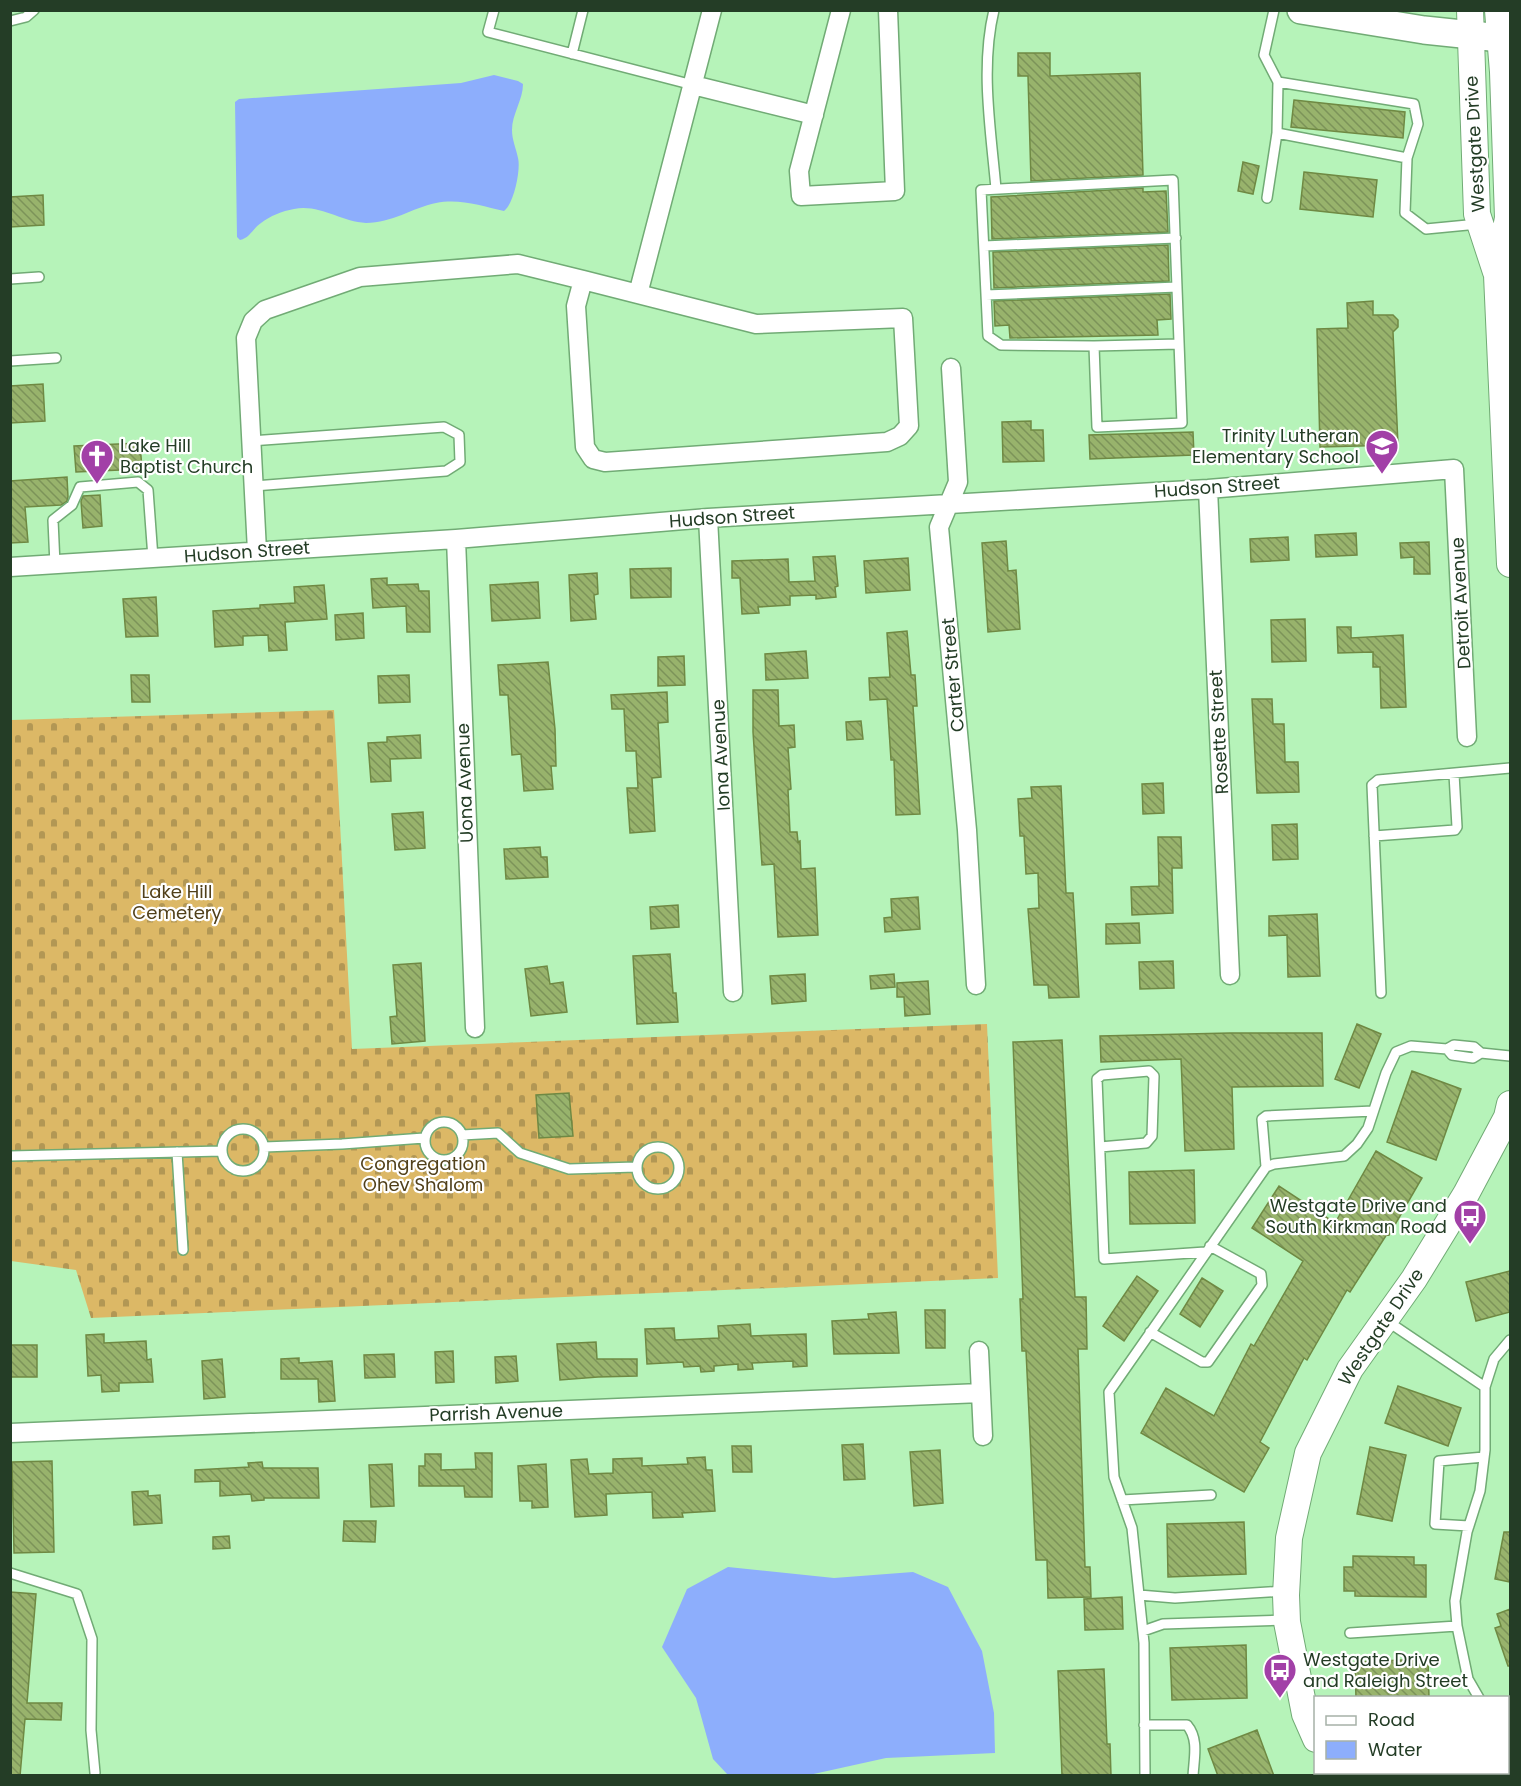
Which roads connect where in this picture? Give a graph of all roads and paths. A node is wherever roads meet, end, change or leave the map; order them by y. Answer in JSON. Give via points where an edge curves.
{"nodes":[{"id":1,"x":34,"y":10,"type":"edge"},
{"id":2,"x":494,"y":10,"type":"edge"},
{"id":3,"x":584,"y":10,"type":"edge"},
{"id":4,"x":712,"y":10,"type":"edge"},
{"id":5,"x":841,"y":10,"type":"edge"},
{"id":6,"x":888,"y":10,"type":"edge"},
{"id":7,"x":994,"y":10,"type":"edge"},
{"id":8,"x":1274,"y":10,"type":"edge"},
{"id":9,"x":1301,"y":10,"type":"edge"},
{"id":10,"x":1498,"y":10,"type":"edge"},
{"id":11,"x":10,"y":21,"type":"edge"},
{"id":12,"x":1470,"y":23,"type":"edge"},
{"id":13,"x":1505,"y":39,"type":"edge"},
{"id":14,"x":572,"y":54,"type":"junction"},
{"id":15,"x":1278,"y":82,"type":"junction"},
{"id":16,"x":693,"y":85,"type":"junction"},
{"id":17,"x":814,"y":115,"type":"junction"},
{"id":18,"x":1277,"y":133,"type":"junction"},
{"id":19,"x":1407,"y":158,"type":"junction"},
{"id":20,"x":996,"y":189,"type":"junction"},
{"id":21,"x":1267,"y":198,"type":"dead end"},
{"id":22,"x":1480,"y":224,"type":"junction"},
{"id":23,"x":1176,"y":237,"type":"junction"},
{"id":24,"x":984,"y":246,"type":"junction"},
{"id":25,"x":1504,"y":275,"type":"edge"},
{"id":26,"x":39,"y":278,"type":"dead end"},
{"id":27,"x":10,"y":279,"type":"edge"},
{"id":28,"x":583,"y":280,"type":"junction"},
{"id":29,"x":1177,"y":286,"type":"junction"},
{"id":30,"x":638,"y":294,"type":"junction"},
{"id":31,"x":986,"y":295,"type":"junction"},
{"id":32,"x":1179,"y":344,"type":"junction"},
{"id":33,"x":1094,"y":346,"type":"junction"},
{"id":34,"x":56,"y":358,"type":"dead end"},
{"id":35,"x":10,"y":361,"type":"edge"},
{"id":36,"x":951,"y":368,"type":"dead end"},
{"id":37,"x":250,"y":441,"type":"junction"},
{"id":38,"x":1454,"y":469,"type":"joint"},
{"id":39,"x":254,"y":486,"type":"junction"},
{"id":40,"x":1208,"y":489,"type":"junction"},
{"id":41,"x":948,"y":504,"type":"junction"},
{"id":42,"x":708,"y":518,"type":"junction"},
{"id":43,"x":456,"y":538,"type":"junction"},
{"id":44,"x":257,"y":551,"type":"junction"},
{"id":45,"x":153,"y":558,"type":"junction"},
{"id":46,"x":55,"y":564,"type":"junction"},
{"id":47,"x":1510,"y":564,"type":"edge"},
{"id":48,"x":10,"y":567,"type":"edge"},
{"id":49,"x":1467,"y":737,"type":"dead end"},
{"id":50,"x":1510,"y":768,"type":"edge"},
{"id":51,"x":1454,"y":774,"type":"junction"},
{"id":52,"x":1374,"y":836,"type":"junction"},
{"id":53,"x":1230,"y":975,"type":"dead end"},
{"id":54,"x":976,"y":985,"type":"dead end"},
{"id":55,"x":733,"y":992,"type":"dead end"},
{"id":56,"x":1381,"y":993,"type":"dead end"},
{"id":57,"x":475,"y":1028,"type":"dead end"},
{"id":58,"x":1510,"y":1056,"type":"edge"},
{"id":59,"x":1510,"y":1104,"type":"edge"},
{"id":60,"x":1373,"y":1111,"type":"junction"},
{"id":61,"x":462,"y":1135,"type":"junction"},
{"id":62,"x":424,"y":1138,"type":"junction"},
{"id":63,"x":264,"y":1147,"type":"junction"},
{"id":64,"x":1100,"y":1147,"type":"junction"},
{"id":65,"x":222,"y":1151,"type":"junction"},
{"id":66,"x":177,"y":1152,"type":"junction"},
{"id":67,"x":10,"y":1156,"type":"edge"},
{"id":68,"x":636,"y":1167,"type":"junction"},
{"id":69,"x":1266,"y":1167,"type":"junction"},
{"id":70,"x":1207,"y":1249,"type":"junction"},
{"id":71,"x":183,"y":1250,"type":"dead end"},
{"id":72,"x":1385,"y":1320,"type":"junction"},
{"id":73,"x":1150,"y":1332,"type":"junction"},
{"id":74,"x":1510,"y":1340,"type":"edge"},
{"id":75,"x":979,"y":1351,"type":"dead end"},
{"id":76,"x":1485,"y":1387,"type":"junction"},
{"id":77,"x":981,"y":1393,"type":"junction"},
{"id":78,"x":10,"y":1433,"type":"edge"},
{"id":79,"x":983,"y":1436,"type":"dead end"},
{"id":80,"x":1484,"y":1457,"type":"junction"},
{"id":81,"x":1211,"y":1495,"type":"dead end"},
{"id":82,"x":1122,"y":1500,"type":"junction"},
{"id":83,"x":1469,"y":1526,"type":"junction"},
{"id":84,"x":10,"y":1574,"type":"edge"},
{"id":85,"x":1287,"y":1591,"type":"junction"},
{"id":86,"x":1139,"y":1595,"type":"junction"},
{"id":87,"x":1287,"y":1620,"type":"junction"},
{"id":88,"x":1457,"y":1626,"type":"junction"},
{"id":89,"x":1143,"y":1631,"type":"junction"},
{"id":90,"x":1350,"y":1633,"type":"dead end"},
{"id":91,"x":1478,"y":1696,"type":"edge"},
{"id":92,"x":1144,"y":1725,"type":"junction"},
{"id":93,"x":1314,"y":1734,"type":"edge"},
{"id":94,"x":95,"y":1773,"type":"dead end"},
{"id":95,"x":1145,"y":1776,"type":"edge"},
{"id":96,"x":1193,"y":1776,"type":"edge"}],
"edges":[{"from":1,"to":11,"type":"lane"},
{"from":2,"to":14,"type":"lane","via":[[488,32]]},
{"from":3,"to":14,"type":"lane"},
{"from":4,"to":16,"type":"street"},
{"from":5,"to":17,"type":"street"},
{"from":6,"to":17,"type":"street","via":[[895,191],[801,196],[799,171]]},
{"from":7,"to":20,"type":"lane","via":[[988,37],[988,88]]},
{"from":8,"to":15,"type":"lane","via":[[1264,55]]},
{"from":9,"to":12,"type":"main road"},
{"from":10,"to":13,"type":"street","name":"Westgate Drive"},
{"from":12,"to":13,"type":"main road"},
{"from":12,"to":22,"type":"street","name":"Westgate Drive"},
{"from":13,"to":25,"type":"street","name":"Westgate Drive","via":[[1508,218]]},
{"from":14,"to":16,"type":"lane"},
{"from":15,"to":18,"type":"lane"},
{"from":15,"to":19,"type":"lane","via":[[1414,104],[1418,124]]},
{"from":16,"to":17,"type":"street"},
{"from":16,"to":30,"type":"street"},
{"from":18,"to":19,"type":"lane"},
{"from":18,"to":21,"type":"lane"},
{"from":19,"to":22,"type":"lane","via":[[1405,213],[1426,230]]},
{"from":20,"to":23,"type":"lane","via":[[1173,180]]},
{"from":20,"to":24,"type":"lane","via":[[981,190]]},
{"from":22,"to":25,"type":"street","name":"Westgate Drive"},
{"from":23,"to":24,"type":"lane"},
{"from":23,"to":29,"type":"lane"},
{"from":24,"to":31,"type":"lane"},
{"from":25,"to":47,"type":"street","name":"Westgate Drive"},
{"from":26,"to":27,"type":"lane"},
{"from":28,"to":30,"type":"street"},
{"from":28,"to":30,"type":"street","via":[[576,306],[585,447],[593,459],[605,462],[887,442],[909,426],[903,318],[756,324]]},
{"from":28,"to":37,"type":"street","via":[[518,264],[384,274],[360,277],[266,310],[253,321],[246,338]]},
{"from":29,"to":31,"type":"lane"},
{"from":29,"to":32,"type":"lane"},
{"from":31,"to":33,"type":"lane","via":[[988,336],[1001,345]]},
{"from":32,"to":33,"type":"lane"},
{"from":32,"to":33,"type":"lane","via":[[1182,423],[1097,427]]},
{"from":34,"to":35,"type":"lane"},
{"from":36,"to":41,"type":"street","name":"Carter Street","via":[[958,482]]},
{"from":37,"to":39,"type":"street"},
{"from":37,"to":39,"type":"lane","via":[[444,426],[459,435],[460,462],[446,471]]},
{"from":38,"to":40,"type":"street","name":"Hudson Street"},
{"from":38,"to":49,"type":"street","name":"Detroit Avenue"},
{"from":39,"to":44,"type":"street"},
{"from":40,"to":41,"type":"street","name":"Hudson Street"},
{"from":40,"to":53,"type":"street","name":"Rosette Street"},
{"from":41,"to":42,"type":"street","name":"Hudson Street"},
{"from":41,"to":54,"type":"street","name":"Carter Street","via":[[939,527],[967,830]]},
{"from":42,"to":43,"type":"street","name":"Hudson Street"},
{"from":42,"to":55,"type":"street","name":"Iona Avenue"},
{"from":43,"to":44,"type":"street","name":"Hudson Street"},
{"from":43,"to":57,"type":"street","name":"Uona Avenue"},
{"from":44,"to":45,"type":"street","name":"Hudson Street"},
{"from":45,"to":46,"type":"street","name":"Hudson Street"},
{"from":45,"to":46,"type":"lane","via":[[148,490],[138,482],[80,487],[72,505],[53,520]]},
{"from":46,"to":48,"type":"street","name":"Hudson Street"},
{"from":50,"to":51,"type":"lane"},
{"from":51,"to":52,"type":"lane","via":[[1378,780],[1372,785]]},
{"from":51,"to":52,"type":"lane","via":[[1455,830]]},
{"from":52,"to":56,"type":"lane"},
{"from":58,"to":60,"type":"lane","via":[[1480,1053],[1473,1058],[1452,1055],[1447,1049],[1411,1046],[1396,1052]]},
{"from":59,"to":72,"type":"street","name":"Westgate Drive","via":[[1467,1194]]},
{"from":60,"to":69,"type":"lane","via":[[1368,1128],[1344,1156]]},
{"from":60,"to":69,"type":"lane","via":[[1266,1116],[1262,1119]]},
{"from":61,"to":62,"type":"lane","via":[[454,1125],[442,1122],[430,1127]]},
{"from":61,"to":62,"type":"lane","via":[[462,1148],[448,1160],[431,1156]]},
{"from":61,"to":68,"type":"lane","via":[[498,1133],[520,1153],[569,1168]]},
{"from":62,"to":63,"type":"lane"},
{"from":63,"to":65,"type":"lane","via":[[256,1132],[243,1128],[226,1138]]},
{"from":63,"to":65,"type":"lane","via":[[260,1164],[247,1171],[228,1164]]},
{"from":64,"to":64,"type":"lane","via":[[1097,1078],[1102,1074],[1149,1071],[1154,1076],[1152,1136],[1146,1143]]},
{"from":64,"to":70,"type":"lane","via":[[1104,1259]]},
{"from":65,"to":66,"type":"lane"},
{"from":66,"to":67,"type":"lane"},
{"from":66,"to":71,"type":"lane"},
{"from":68,"to":68,"type":"lane","via":[[640,1180],[657,1189],[670,1185],[679,1167],[674,1154],[654,1146],[642,1154]]},
{"from":69,"to":70,"type":"lane"},
{"from":70,"to":73,"type":"lane"},
{"from":70,"to":73,"type":"lane","via":[[1261,1274],[1262,1285],[1208,1362]]},
{"from":72,"to":76,"type":"lane"},
{"from":72,"to":85,"type":"street","name":"Westgate Drive","via":[[1350,1369],[1308,1453],[1288,1538]]},
{"from":73,"to":82,"type":"lane","via":[[1109,1392],[1114,1477]]},
{"from":74,"to":76,"type":"lane","via":[[1494,1359]]},
{"from":75,"to":77,"type":"street"},
{"from":76,"to":80,"type":"lane"},
{"from":77,"to":78,"type":"street","name":"Parrish Avenue"},
{"from":77,"to":79,"type":"street"},
{"from":80,"to":83,"type":"lane","via":[[1480,1491]]},
{"from":80,"to":83,"type":"lane","via":[[1440,1461],[1435,1524]]},
{"from":81,"to":82,"type":"lane"},
{"from":82,"to":86,"type":"lane","via":[[1132,1528]]},
{"from":83,"to":88,"type":"lane","via":[[1455,1601]]},
{"from":84,"to":94,"type":"lane","via":[[77,1594],[92,1639],[91,1730]]},
{"from":85,"to":86,"type":"lane","via":[[1175,1598]]},
{"from":85,"to":87,"type":"street","name":"Westgate Drive"},
{"from":86,"to":89,"type":"lane"},
{"from":87,"to":89,"type":"lane","via":[[1163,1624]]},
{"from":87,"to":93,"type":"street","name":"Westgate Drive","via":[[1305,1714]]},
{"from":88,"to":90,"type":"lane"},
{"from":88,"to":91,"type":"lane","via":[[1468,1679]]},
{"from":89,"to":92,"type":"lane"},
{"from":92,"to":95,"type":"lane"},
{"from":92,"to":96,"type":"lane","via":[[1187,1725],[1193,1732],[1195,1748]]}]}
